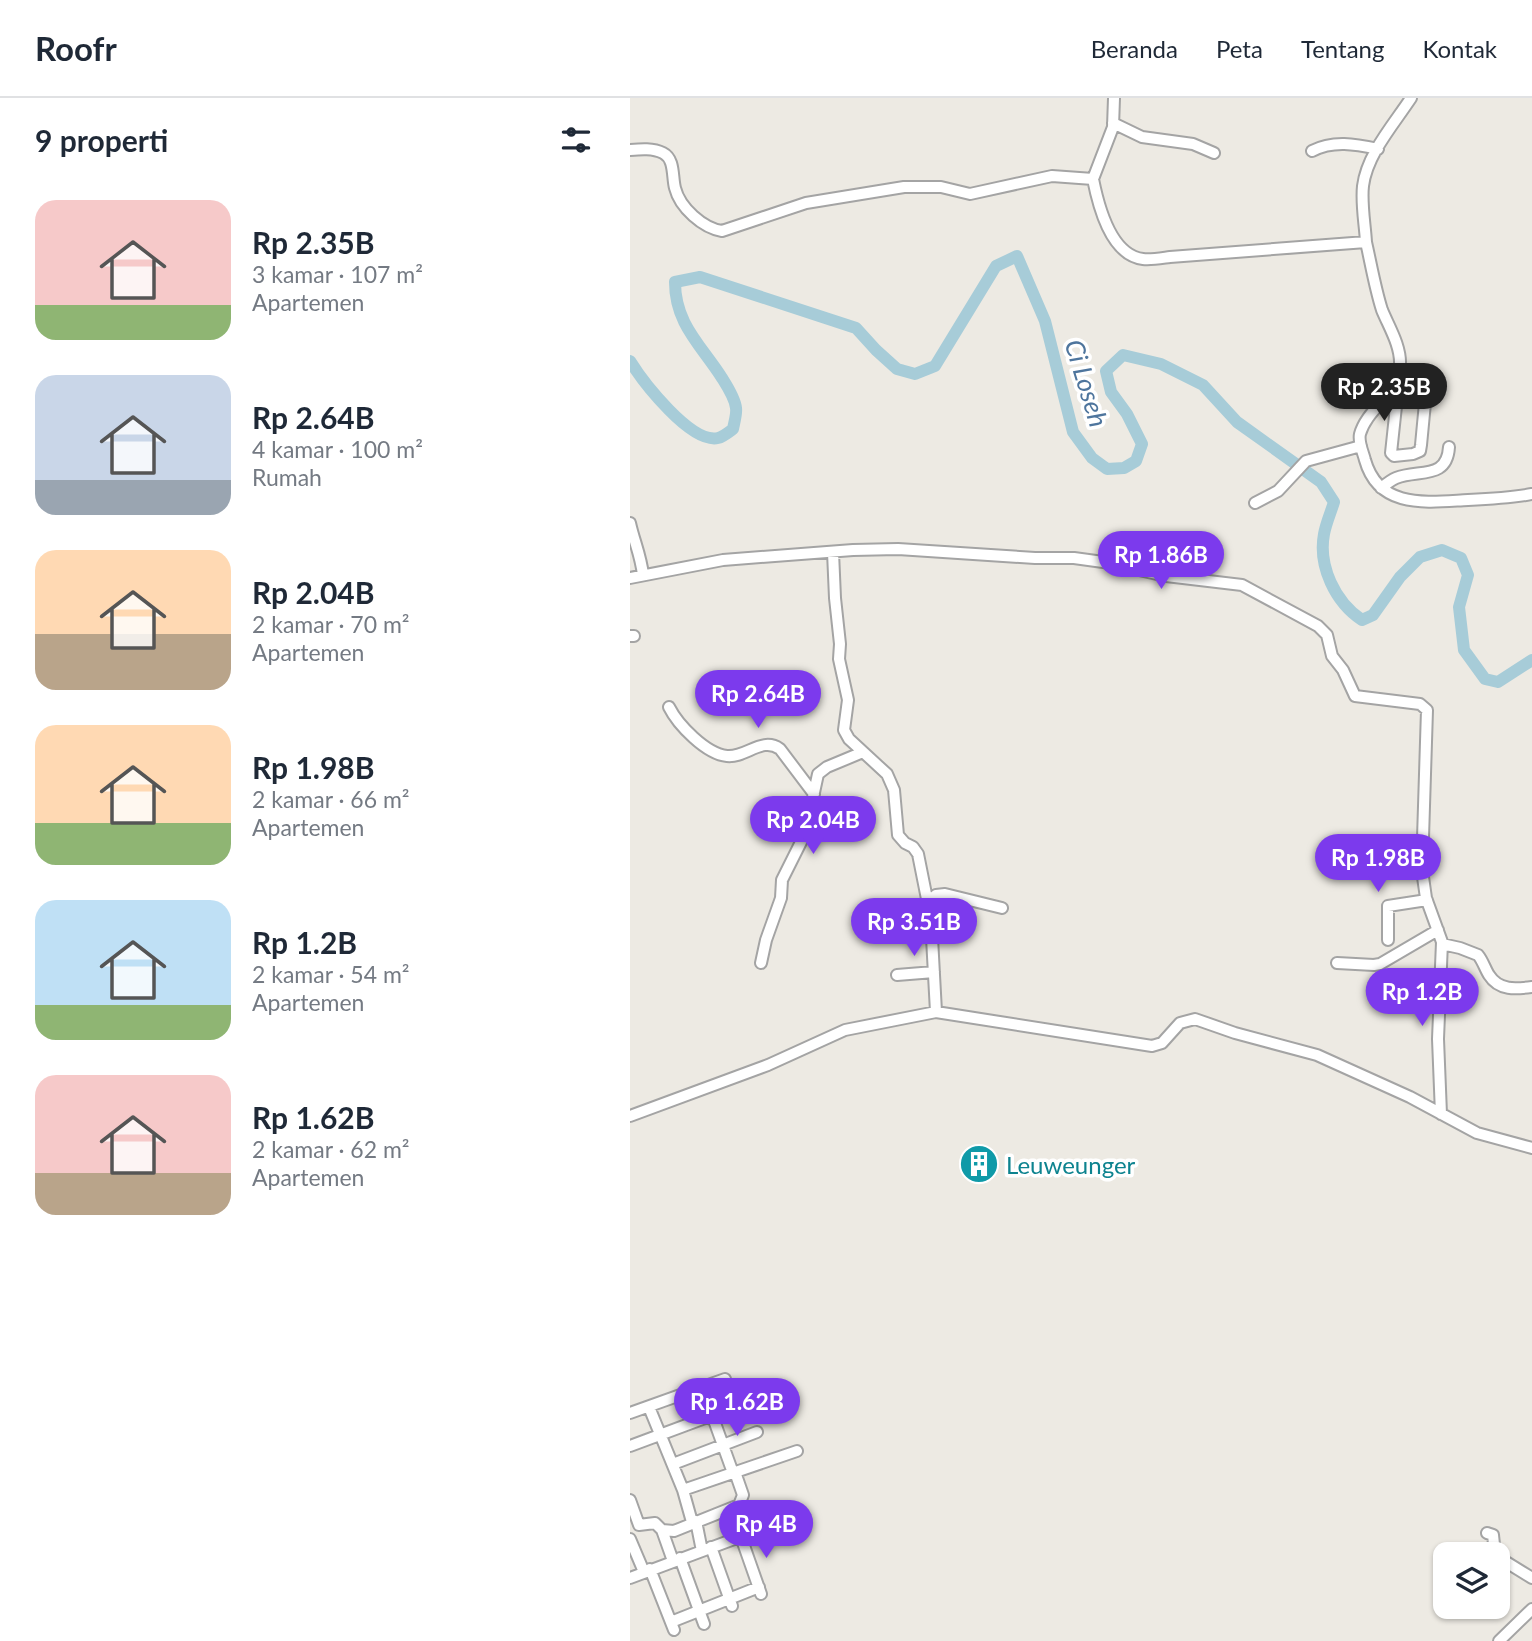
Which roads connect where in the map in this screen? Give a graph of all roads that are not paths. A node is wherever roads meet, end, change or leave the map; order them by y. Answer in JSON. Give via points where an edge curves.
{"nodes":[{"id":1,"x":1114,"y":98,"type":"edge"},
{"id":2,"x":1411,"y":98,"type":"edge"},
{"id":3,"x":1113,"y":123,"type":"junction"},
{"id":4,"x":1378,"y":149,"type":"junction"},
{"id":5,"x":630,"y":150,"type":"edge"},
{"id":6,"x":1312,"y":151,"type":"dead end"},
{"id":7,"x":1214,"y":153,"type":"dead end"},
{"id":8,"x":1093,"y":179,"type":"junction"},
{"id":9,"x":1366,"y":242,"type":"junction"},
{"id":10,"x":1392,"y":395,"type":"junction"},
{"id":11,"x":1361,"y":446,"type":"junction"},
{"id":12,"x":1449,"y":447,"type":"dead end"},
{"id":13,"x":1406,"y":476,"type":"junction"},
{"id":14,"x":1381,"y":488,"type":"junction"},
{"id":15,"x":1532,"y":494,"type":"edge"},
{"id":16,"x":1406,"y":500,"type":"junction"},
{"id":17,"x":1255,"y":503,"type":"dead end"},
{"id":18,"x":630,"y":523,"type":"edge"},
{"id":19,"x":833,"y":552,"type":"junction"},
{"id":20,"x":643,"y":575,"type":"junction"},
{"id":21,"x":630,"y":578,"type":"edge"},
{"id":22,"x":669,"y":707,"type":"dead end"},
{"id":23,"x":863,"y":752,"type":"junction"},
{"id":24,"x":814,"y":794,"type":"junction"},
{"id":25,"x":1427,"y":900,"type":"junction"},
{"id":26,"x":927,"y":902,"type":"junction"},
{"id":27,"x":1002,"y":908,"type":"dead end"},
{"id":28,"x":1441,"y":938,"type":"junction"},
{"id":29,"x":1388,"y":940,"type":"dead end"},
{"id":30,"x":761,"y":963,"type":"dead end"},
{"id":31,"x":1337,"y":963,"type":"dead end"},
{"id":32,"x":934,"y":972,"type":"junction"},
{"id":33,"x":897,"y":975,"type":"dead end"},
{"id":34,"x":1532,"y":987,"type":"edge"},
{"id":35,"x":936,"y":1012,"type":"junction"},
{"id":36,"x":1441,"y":1114,"type":"junction"},
{"id":37,"x":630,"y":1116,"type":"edge"},
{"id":38,"x":1532,"y":1148,"type":"edge"},
{"id":39,"x":725,"y":1379,"type":"dead end"},
{"id":40,"x":702,"y":1387,"type":"junction"},
{"id":41,"x":740,"y":1405,"type":"dead end"},
{"id":42,"x":649,"y":1406,"type":"junction"},
{"id":43,"x":630,"y":1413,"type":"edge"},
{"id":44,"x":711,"y":1415,"type":"junction"},
{"id":45,"x":757,"y":1433,"type":"dead end"},
{"id":46,"x":661,"y":1434,"type":"junction"},
{"id":47,"x":723,"y":1445,"type":"junction"},
{"id":48,"x":630,"y":1446,"type":"edge"},
{"id":49,"x":797,"y":1451,"type":"dead end"},
{"id":50,"x":673,"y":1464,"type":"junction"},
{"id":51,"x":734,"y":1472,"type":"junction"},
{"id":52,"x":683,"y":1490,"type":"junction"},
{"id":53,"x":630,"y":1500,"type":"edge"},
{"id":54,"x":694,"y":1522,"type":"junction"},
{"id":55,"x":635,"y":1527,"type":"edge"},
{"id":56,"x":662,"y":1530,"type":"junction"},
{"id":57,"x":753,"y":1532,"type":"dead end"},
{"id":58,"x":1487,"y":1533,"type":"dead end"},
{"id":59,"x":741,"y":1537,"type":"junction"},
{"id":60,"x":630,"y":1539,"type":"edge"},
{"id":61,"x":1494,"y":1542,"type":"edge"},
{"id":62,"x":707,"y":1549,"type":"junction"},
{"id":63,"x":677,"y":1560,"type":"junction"},
{"id":64,"x":1510,"y":1564,"type":"edge"},
{"id":65,"x":647,"y":1571,"type":"junction"},
{"id":66,"x":630,"y":1578,"type":"edge"},
{"id":67,"x":1532,"y":1578,"type":"edge"},
{"id":68,"x":730,"y":1603,"type":"junction"},
{"id":69,"x":1532,"y":1609,"type":"edge"},
{"id":70,"x":699,"y":1611,"type":"junction"},
{"id":71,"x":704,"y":1624,"type":"dead end"},
{"id":72,"x":1499,"y":1641,"type":"edge"}],
"edges":[{"from":1,"to":3,"type":"street"},
{"from":2,"to":4,"type":"street"},
{"from":3,"to":7,"type":"street","via":[[1142,137],[1193,144]]},
{"from":3,"to":8,"type":"street"},
{"from":4,"to":6,"type":"street","via":[[1342,144]]},
{"from":4,"to":9,"type":"street","via":[[1364,183]]},
{"from":5,"to":8,"type":"street","via":[[664,153],[684,205],[713,229],[731,229],[807,205],[904,187],[941,187],[970,194],[1052,176]]},
{"from":8,"to":9,"type":"street","via":[[1111,235],[1143,259]]},
{"from":9,"to":10,"type":"street","via":[[1401,366]]},
{"from":10,"to":10,"type":"street","via":[[1426,406],[1420,451],[1413,454],[1391,453]]},
{"from":10,"to":11,"type":"street","via":[[1369,417],[1360,433]]},
{"from":11,"to":14,"type":"street"},
{"from":11,"to":17,"type":"street","via":[[1301,465],[1278,491]]},
{"from":12,"to":13,"type":"street","via":[[1446,463],[1438,470]]},
{"from":13,"to":14,"type":"street"},
{"from":13,"to":16,"type":"street"},
{"from":14,"to":16,"type":"street"},
{"from":15,"to":16,"type":"street"},
{"from":18,"to":20,"type":"street"},
{"from":19,"to":20,"type":"street","via":[[723,559]]},
{"from":19,"to":23,"type":"street","via":[[839,659],[848,700],[844,730]]},
{"from":19,"to":25,"type":"street","via":[[898,549],[1103,562],[1166,576],[1242,584],[1318,626],[1327,635],[1332,656],[1355,696],[1420,704],[1427,710],[1422,870]]},
{"from":20,"to":21,"type":"street"},
{"from":22,"to":24,"type":"street","via":[[691,735],[727,756],[775,745]]},
{"from":23,"to":24,"type":"street","via":[[822,770]]},
{"from":23,"to":26,"type":"street","via":[[880,765],[891,782],[898,835],[918,854]]},
{"from":24,"to":30,"type":"street","via":[[805,834],[782,880]]},
{"from":25,"to":28,"type":"street"},
{"from":25,"to":29,"type":"street","via":[[1388,906]]},
{"from":26,"to":27,"type":"street","via":[[942,893]]},
{"from":26,"to":32,"type":"street"},
{"from":28,"to":31,"type":"street","via":[[1380,964]]},
{"from":28,"to":34,"type":"street","via":[[1478,955],[1500,986]]},
{"from":28,"to":36,"type":"street"},
{"from":32,"to":33,"type":"street"},
{"from":32,"to":35,"type":"street"},
{"from":35,"to":36,"type":"street","via":[[1152,1046],[1180,1023],[1195,1018],[1317,1055]]},
{"from":35,"to":37,"type":"street","via":[[845,1030],[768,1065]]},
{"from":36,"to":38,"type":"street","via":[[1477,1133]]},
{"from":39,"to":40,"type":"street"},
{"from":40,"to":42,"type":"street"},
{"from":40,"to":44,"type":"street"},
{"from":41,"to":44,"type":"street"},
{"from":42,"to":43,"type":"street"},
{"from":42,"to":46,"type":"street"},
{"from":44,"to":46,"type":"street"},
{"from":44,"to":47,"type":"street"},
{"from":45,"to":47,"type":"street"},
{"from":46,"to":48,"type":"street"},
{"from":46,"to":50,"type":"street"},
{"from":47,"to":50,"type":"street"},
{"from":47,"to":51,"type":"street"},
{"from":49,"to":51,"type":"street"},
{"from":50,"to":52,"type":"street"},
{"from":51,"to":52,"type":"street"},
{"from":51,"to":54,"type":"street","via":[[742,1502]]},
{"from":52,"to":54,"type":"street"},
{"from":53,"to":55,"type":"street"},
{"from":54,"to":56,"type":"street","via":[[674,1531]]},
{"from":54,"to":62,"type":"street"},
{"from":55,"to":56,"type":"street","via":[[655,1523]]},
{"from":56,"to":63,"type":"street"},
{"from":57,"to":59,"type":"street"},
{"from":58,"to":61,"type":"street"},
{"from":59,"to":62,"type":"street"},
{"from":59,"to":68,"type":"street","via":[[760,1590]]},
{"from":60,"to":65,"type":"street"},
{"from":62,"to":63,"type":"street"},
{"from":62,"to":68,"type":"street"},
{"from":63,"to":65,"type":"street"},
{"from":63,"to":70,"type":"street"},
{"from":64,"to":67,"type":"street"},
{"from":65,"to":66,"type":"street"},
{"from":65,"to":70,"type":"street","via":[[672,1626]]},
{"from":68,"to":70,"type":"street"},
{"from":69,"to":72,"type":"street"},
{"from":70,"to":71,"type":"street"}]}
